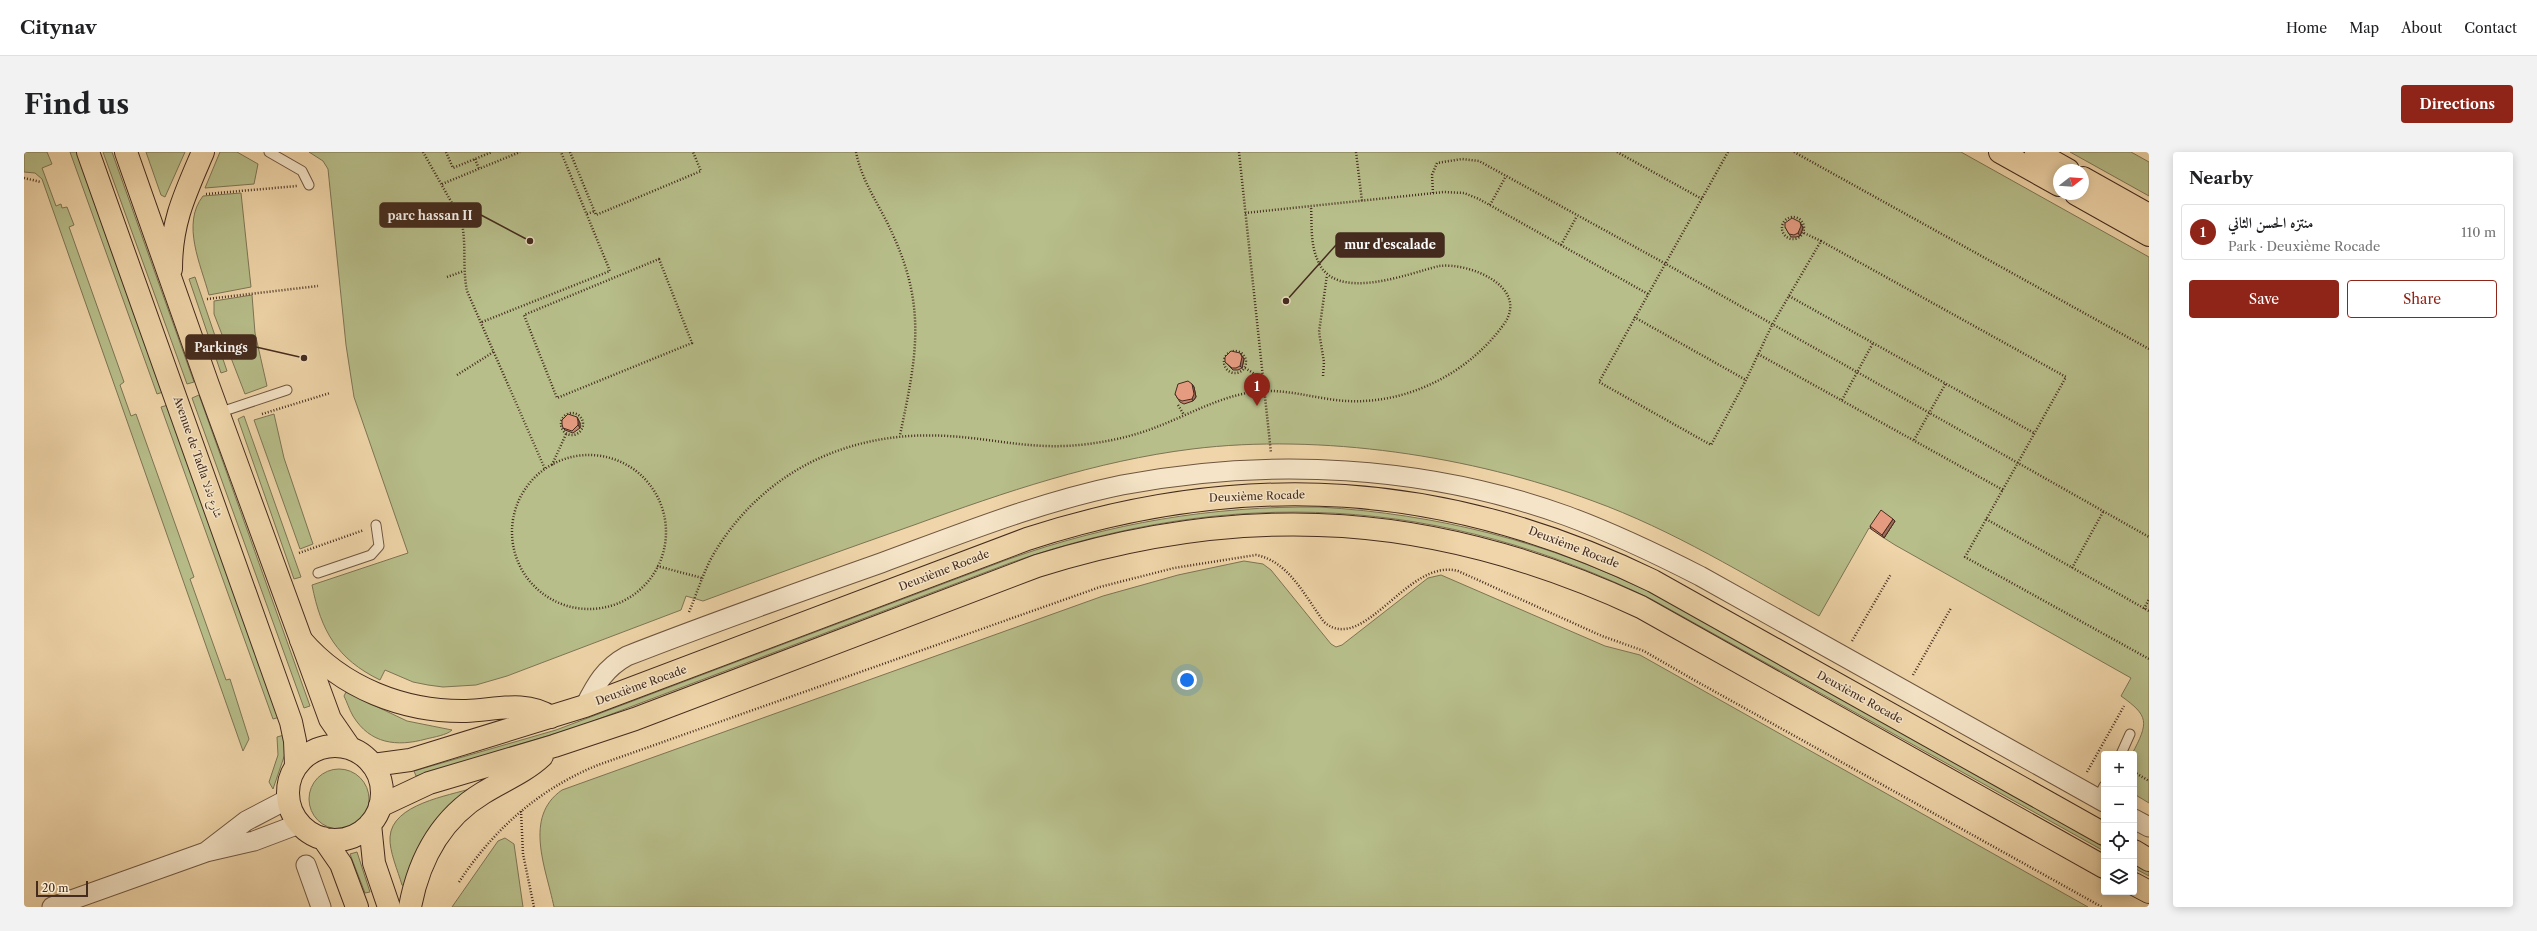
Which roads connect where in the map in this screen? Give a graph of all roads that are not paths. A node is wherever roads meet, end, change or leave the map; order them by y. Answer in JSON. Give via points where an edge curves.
{"nodes":[{"id":1,"x":88,"y":152,"type":"edge"},
{"id":2,"x":126,"y":152,"type":"edge"},
{"id":3,"x":203,"y":152,"type":"edge"},
{"id":4,"x":269,"y":152,"type":"edge"},
{"id":5,"x":2000,"y":152,"type":"edge"},
{"id":6,"x":2036,"y":152,"type":"edge"},
{"id":7,"x":2057,"y":164,"type":"edge"},
{"id":8,"x":2089,"y":181,"type":"edge"},
{"id":9,"x":2053,"y":182,"type":"edge"},
{"id":10,"x":309,"y":185,"type":"road end"},
{"id":11,"x":2087,"y":200,"type":"edge"},
{"id":12,"x":2149,"y":215,"type":"edge"},
{"id":13,"x":2149,"y":235,"type":"edge"},
{"id":14,"x":171,"y":283,"type":"junction"},
{"id":15,"x":286,"y":390,"type":"dead end"},
{"id":16,"x":218,"y":413,"type":"junction"},
{"id":17,"x":376,"y":526,"type":"road end"},
{"id":18,"x":318,"y":573,"type":"dead end"},
{"id":19,"x":301,"y":640,"type":"junction"},
{"id":20,"x":585,"y":706,"type":"junction"},
{"id":21,"x":551,"y":717,"type":"junction"},
{"id":22,"x":2130,"y":734,"type":"dead end"},
{"id":23,"x":554,"y":746,"type":"junction"},
{"id":24,"x":350,"y":748,"type":"junction"},
{"id":25,"x":2122,"y":751,"type":"edge"},
{"id":26,"x":296,"y":765,"type":"junction"},
{"id":27,"x":373,"y":765,"type":"junction"},
{"id":28,"x":2101,"y":796,"type":"edge"},
{"id":29,"x":288,"y":799,"type":"junction"},
{"id":30,"x":375,"y":815,"type":"junction"},
{"id":31,"x":2137,"y":821,"type":"edge"},
{"id":32,"x":299,"y":824,"type":"junction"},
{"id":33,"x":2149,"y":827,"type":"edge"},
{"id":34,"x":2101,"y":832,"type":"edge"},
{"id":35,"x":323,"y":838,"type":"junction"},
{"id":36,"x":206,"y":852,"type":"junction"},
{"id":37,"x":2137,"y":853,"type":"edge"},
{"id":38,"x":2149,"y":860,"type":"edge"},
{"id":39,"x":306,"y":865,"type":"dead end"},
{"id":40,"x":2101,"y":865,"type":"edge"},
{"id":41,"x":2137,"y":886,"type":"edge"},
{"id":42,"x":2149,"y":892,"type":"edge"},
{"id":43,"x":64,"y":905,"type":"edge"},
{"id":44,"x":321,"y":907,"type":"edge"},
{"id":45,"x":357,"y":907,"type":"edge"},
{"id":46,"x":389,"y":907,"type":"edge"},
{"id":47,"x":410,"y":907,"type":"edge"}],
"edges":[{"from":1,"to":26,"type":"main road","name":"Avenue de Tadla شارع تادلا","via":[[291,722]]},
{"from":2,"to":14,"type":"main road"},
{"from":3,"to":14,"type":"main road","via":[[174,226]]},
{"from":4,"to":10,"type":"lane","via":[[302,171]]},
{"from":5,"to":9,"type":"main road"},
{"from":6,"to":7,"type":"main road"},
{"from":8,"to":12,"type":"main road"},
{"from":11,"to":13,"type":"main road"},
{"from":14,"to":16,"type":"main road"},
{"from":15,"to":16,"type":"lane"},
{"from":16,"to":19,"type":"main road"},
{"from":17,"to":18,"type":"lane","via":[[380,540],[376,551]]},
{"from":19,"to":21,"type":"main road","via":[[312,653],[344,676],[391,701],[424,708],[466,711],[524,707],[540,710]]},
{"from":19,"to":24,"type":"main road","via":[[330,719]]},
{"from":20,"to":21,"type":"main road","name":"Deuxième Rocade"},
{"from":20,"to":28,"type":"street","via":[[597,681],[615,662],[627,656],[1047,504],[1122,486],[1197,474],[1273,469],[1348,471],[1421,480],[1494,494],[1565,516],[1634,543],[1700,576],[2078,787]]},
{"from":20,"to":34,"type":"main road","name":"Deuxième Rocade","via":[[1027,539],[1075,524],[1151,506],[1222,496],[1280,493],[1366,497],[1415,503],[1493,519],[1548,536],[1614,562],[1653,581]]},
{"from":21,"to":27,"type":"main road","name":"Deuxième Rocade","via":[[410,760]]},
{"from":22,"to":25,"type":"lane"},
{"from":23,"to":30,"type":"main road","via":[[429,783]]},
{"from":23,"to":40,"type":"main road","via":[[635,719],[1037,566],[1076,554],[1157,535],[1232,526],[1281,524],[1364,527],[1405,532],[1486,549],[1559,571],[1604,589],[1648,611]]},
{"from":23,"to":47,"type":"main road","via":[[532,764],[466,806],[439,832],[418,874]]},
{"from":24,"to":26,"type":"main road","via":[[335,745],[320,747],[306,754]]},
{"from":24,"to":27,"type":"main road","via":[[366,756]]},
{"from":26,"to":29,"type":"main road","via":[[290,776]]},
{"from":27,"to":30,"type":"main road","via":[[382,785]]},
{"from":29,"to":32,"type":"main road"},
{"from":29,"to":36,"type":"street","via":[[246,821]]},
{"from":30,"to":35,"type":"main road","via":[[349,838]]},
{"from":30,"to":46,"type":"main road","via":[[374,863]]},
{"from":31,"to":33,"type":"street"},
{"from":32,"to":35,"type":"main road"},
{"from":32,"to":36,"type":"street","via":[[254,841]]},
{"from":35,"to":45,"type":"main road","via":[[341,864]]},
{"from":36,"to":43,"type":"street"},
{"from":37,"to":38,"type":"main road"},
{"from":39,"to":44,"type":"street"},
{"from":41,"to":42,"type":"main road"}]}
